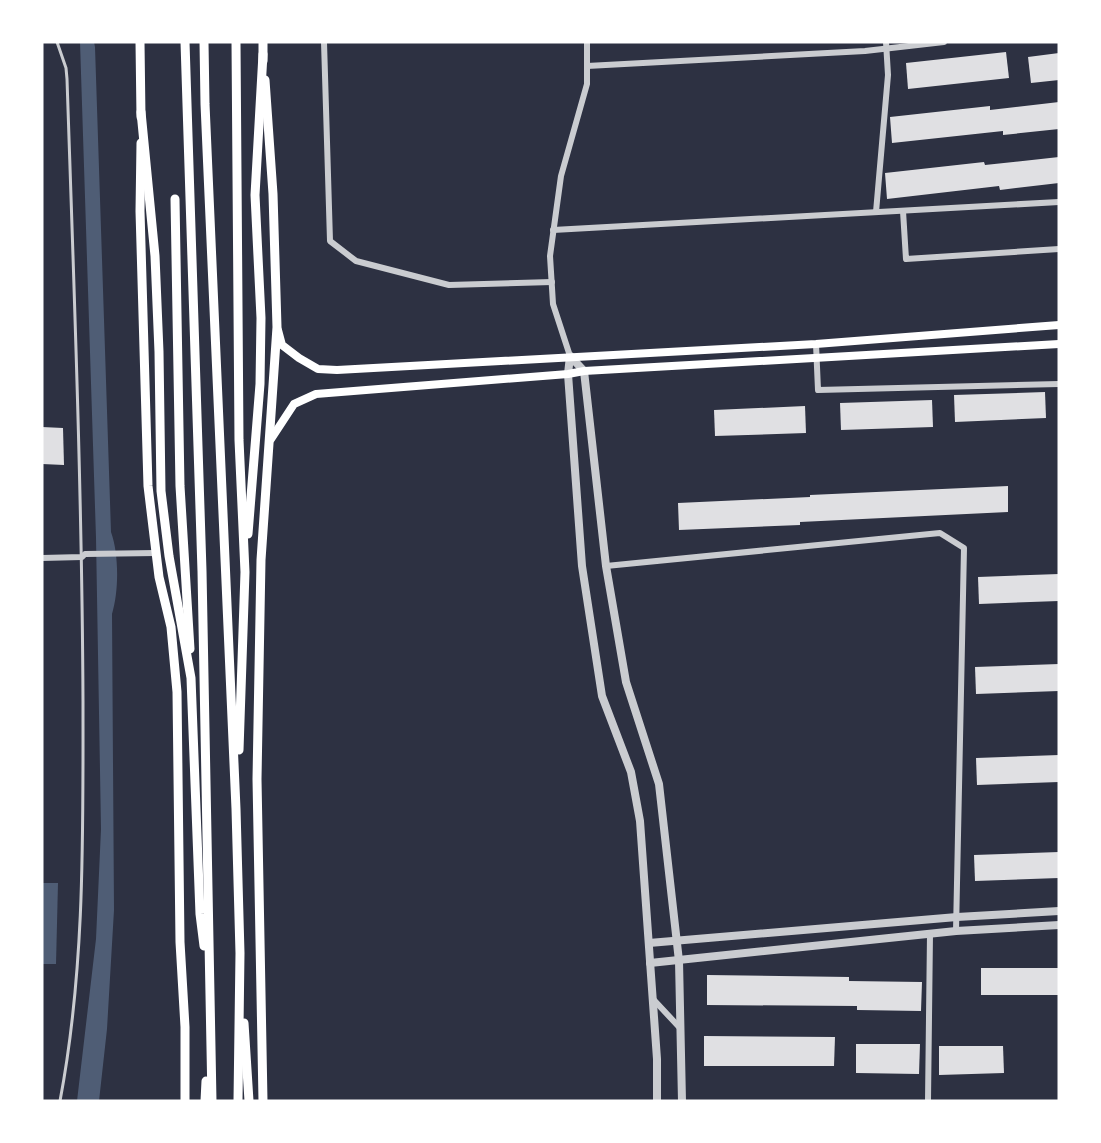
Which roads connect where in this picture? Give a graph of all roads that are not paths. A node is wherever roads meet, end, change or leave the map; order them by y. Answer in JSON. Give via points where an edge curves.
{"nodes":[{"id":1,"x":57,"y":42,"type":"edge"},
{"id":2,"x":140,"y":42,"type":"edge"},
{"id":3,"x":185,"y":42,"type":"edge"},
{"id":4,"x":204,"y":42,"type":"edge"},
{"id":5,"x":236,"y":42,"type":"edge"},
{"id":6,"x":263,"y":42,"type":"edge"},
{"id":7,"x":324,"y":42,"type":"edge"},
{"id":8,"x":587,"y":42,"type":"edge"},
{"id":9,"x":944,"y":42,"type":"edge"},
{"id":10,"x":886,"y":45,"type":"edge"},
{"id":11,"x":263,"y":54,"type":"junction"},
{"id":12,"x":587,"y":66,"type":"junction"},
{"id":13,"x":141,"y":112,"type":"junction"},
{"id":14,"x":175,"y":199,"type":"dead end"},
{"id":15,"x":1059,"y":202,"type":"edge"},
{"id":16,"x":903,"y":211,"type":"junction"},
{"id":17,"x":876,"y":212,"type":"junction"},
{"id":18,"x":554,"y":231,"type":"junction"},
{"id":19,"x":1059,"y":249,"type":"edge"},
{"id":20,"x":552,"y":282,"type":"junction"},
{"id":21,"x":1059,"y":325,"type":"edge"},
{"id":22,"x":277,"y":327,"type":"junction"},
{"id":23,"x":816,"y":344,"type":"junction"},
{"id":24,"x":1059,"y":344,"type":"edge"},
{"id":25,"x":570,"y":356,"type":"junction"},
{"id":26,"x":817,"y":359,"type":"junction"},
{"id":27,"x":584,"y":371,"type":"junction"},
{"id":28,"x":568,"y":374,"type":"junction"},
{"id":29,"x":1059,"y":384,"type":"edge"},
{"id":30,"x":271,"y":439,"type":"junction"},
{"id":31,"x":156,"y":553,"type":"junction"},
{"id":32,"x":84,"y":555,"type":"junction"},
{"id":33,"x":42,"y":558,"type":"edge"},
{"id":34,"x":606,"y":566,"type":"junction"},
{"id":35,"x":245,"y":572,"type":"junction"},
{"id":36,"x":191,"y":678,"type":"junction"},
{"id":37,"x":236,"y":809,"type":"junction"},
{"id":38,"x":1059,"y":911,"type":"edge"},
{"id":39,"x":957,"y":917,"type":"junction"},
{"id":40,"x":1059,"y":925,"type":"edge"},
{"id":41,"x":956,"y":931,"type":"junction"},
{"id":42,"x":930,"y":934,"type":"junction"},
{"id":43,"x":677,"y":941,"type":"junction"},
{"id":44,"x":648,"y":943,"type":"junction"},
{"id":45,"x":240,"y":953,"type":"junction"},
{"id":46,"x":679,"y":961,"type":"junction"},
{"id":47,"x":650,"y":963,"type":"junction"},
{"id":48,"x":210,"y":987,"type":"junction"},
{"id":49,"x":653,"y":999,"type":"junction"},
{"id":50,"x":212,"y":1019,"type":"junction"},
{"id":51,"x":681,"y":1028,"type":"junction"},
{"id":52,"x":60,"y":1101,"type":"edge"},
{"id":53,"x":185,"y":1101,"type":"edge"},
{"id":54,"x":205,"y":1101,"type":"edge"},
{"id":55,"x":212,"y":1101,"type":"edge"},
{"id":56,"x":238,"y":1101,"type":"edge"},
{"id":57,"x":249,"y":1101,"type":"edge"},
{"id":58,"x":263,"y":1101,"type":"edge"},
{"id":59,"x":657,"y":1101,"type":"edge"},
{"id":60,"x":682,"y":1101,"type":"edge"},
{"id":61,"x":928,"y":1101,"type":"edge"}],
"edges":[{"from":1,"to":32,"type":"lane","via":[[67,79]]},
{"from":2,"to":13,"type":"main road"},
{"from":3,"to":48,"type":"main road","via":[[202,536]]},
{"from":4,"to":37,"type":"main road"},
{"from":5,"to":35,"type":"main road","via":[[239,441]]},
{"from":6,"to":11,"type":"main road"},
{"from":7,"to":20,"type":"street","via":[[330,241],[356,261],[449,285]]},
{"from":8,"to":12,"type":"street"},
{"from":9,"to":10,"type":"street"},
{"from":10,"to":12,"type":"street","via":[[865,51],[809,55]]},
{"from":10,"to":17,"type":"street","via":[[888,75]]},
{"from":11,"to":22,"type":"main road"},
{"from":11,"to":35,"type":"main road","via":[[255,195],[260,384]]},
{"from":12,"to":18,"type":"street","via":[[587,84],[561,176]]},
{"from":13,"to":31,"type":"main road","via":[[146,460]]},
{"from":13,"to":36,"type":"main road","via":[[155,256],[161,491]]},
{"from":14,"to":36,"type":"main road","via":[[180,486]]},
{"from":15,"to":16,"type":"street"},
{"from":16,"to":17,"type":"street"},
{"from":16,"to":19,"type":"street","via":[[906,259]]},
{"from":17,"to":18,"type":"street"},
{"from":18,"to":20,"type":"street","via":[[550,256]]},
{"from":20,"to":25,"type":"street","via":[[553,304]]},
{"from":21,"to":23,"type":"main road"},
{"from":22,"to":25,"type":"main road","via":[[282,345],[318,369]]},
{"from":22,"to":30,"type":"main road"},
{"from":23,"to":25,"type":"main road"},
{"from":23,"to":26,"type":"street"},
{"from":24,"to":26,"type":"main road"},
{"from":25,"to":27,"type":"street"},
{"from":25,"to":28,"type":"street"},
{"from":26,"to":27,"type":"main road"},
{"from":26,"to":29,"type":"street","via":[[819,390]]},
{"from":27,"to":28,"type":"main road"},
{"from":27,"to":34,"type":"street"},
{"from":28,"to":30,"type":"main road","via":[[316,394],[294,404]]},
{"from":28,"to":44,"type":"street","via":[[584,578],[602,696],[631,772],[640,821]]},
{"from":30,"to":58,"type":"main road","via":[[261,560],[257,779]]},
{"from":31,"to":32,"type":"street"},
{"from":31,"to":53,"type":"main road","via":[[171,627],[177,692]]},
{"from":32,"to":33,"type":"street"},
{"from":32,"to":52,"type":"lane","via":[[83,868],[73,1014]]},
{"from":34,"to":39,"type":"street","via":[[940,533],[964,548]]},
{"from":34,"to":43,"type":"street","via":[[626,682],[658,784]]},
{"from":35,"to":37,"type":"main road"},
{"from":36,"to":48,"type":"main road","via":[[200,914]]},
{"from":37,"to":45,"type":"main road"},
{"from":38,"to":39,"type":"street"},
{"from":39,"to":41,"type":"street"},
{"from":39,"to":43,"type":"street"},
{"from":40,"to":41,"type":"street"},
{"from":41,"to":42,"type":"street"},
{"from":42,"to":46,"type":"street"},
{"from":42,"to":61,"type":"street"},
{"from":43,"to":44,"type":"street"},
{"from":43,"to":46,"type":"street"},
{"from":44,"to":47,"type":"street"},
{"from":45,"to":56,"type":"main road"},
{"from":45,"to":57,"type":"main road"},
{"from":46,"to":47,"type":"street"},
{"from":46,"to":51,"type":"street"},
{"from":47,"to":49,"type":"street"},
{"from":48,"to":50,"type":"main road"},
{"from":49,"to":51,"type":"street"},
{"from":49,"to":59,"type":"street"},
{"from":50,"to":54,"type":"main road"},
{"from":50,"to":55,"type":"main road"},
{"from":51,"to":60,"type":"street"}]}
